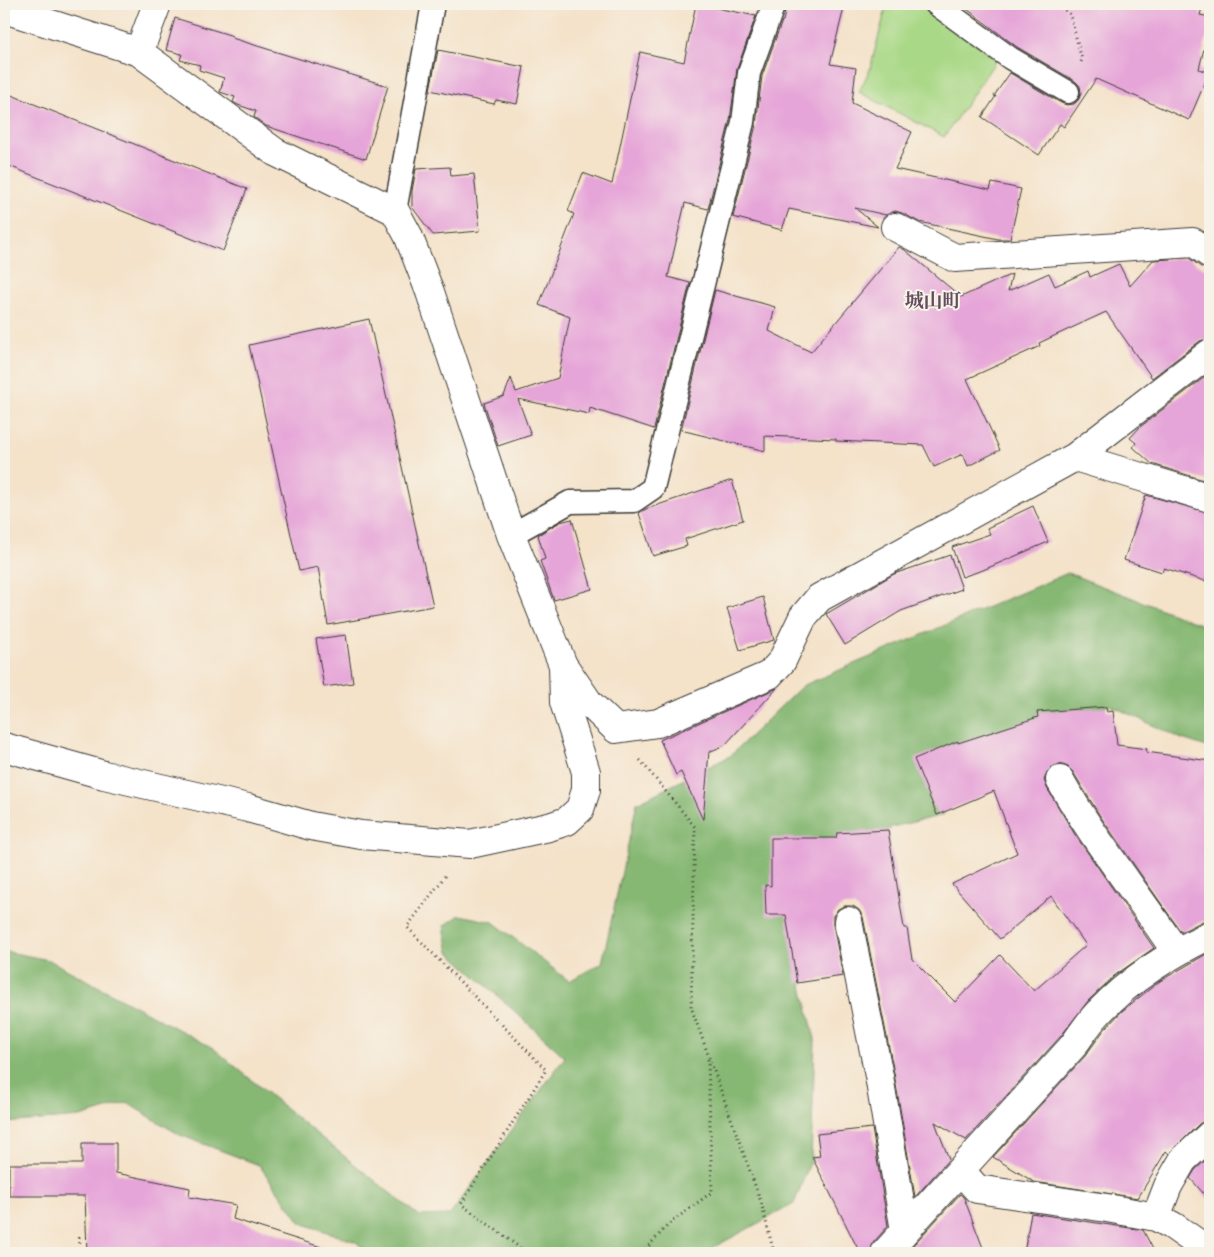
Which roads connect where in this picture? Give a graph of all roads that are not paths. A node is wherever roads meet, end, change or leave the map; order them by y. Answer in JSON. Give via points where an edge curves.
{"nodes":[{"id":1,"x":157,"y":4,"type":"edge"},
{"id":2,"x":433,"y":4,"type":"edge"},
{"id":3,"x":774,"y":4,"type":"edge"},
{"id":4,"x":936,"y":4,"type":"edge"},
{"id":5,"x":4,"y":9,"type":"edge"},
{"id":6,"x":139,"y":52,"type":"junction"},
{"id":7,"x":1068,"y":92,"type":"road end"},
{"id":8,"x":395,"y":211,"type":"junction"},
{"id":9,"x":895,"y":227,"type":"dead end"},
{"id":10,"x":1210,"y":254,"type":"edge"},
{"id":11,"x":1210,"y":353,"type":"edge"},
{"id":12,"x":1075,"y":458,"type":"junction"},
{"id":13,"x":1210,"y":498,"type":"edge"},
{"id":14,"x":511,"y":535,"type":"junction"},
{"id":15,"x":563,"y":665,"type":"junction"},
{"id":16,"x":4,"y":747,"type":"edge"},
{"id":17,"x":1060,"y":780,"type":"dead end"},
{"id":18,"x":848,"y":921,"type":"dead end"},
{"id":19,"x":1210,"y":936,"type":"edge"},
{"id":20,"x":1176,"y":952,"type":"junction"},
{"id":21,"x":1210,"y":1134,"type":"edge"},
{"id":22,"x":961,"y":1171,"type":"junction"},
{"id":23,"x":1156,"y":1217,"type":"junction"},
{"id":24,"x":905,"y":1231,"type":"junction"},
{"id":25,"x":1210,"y":1252,"type":"edge"},
{"id":26,"x":885,"y":1253,"type":"edge"}],
"edges":[{"from":1,"to":6,"type":"street"},
{"from":2,"to":8,"type":"lane"},
{"from":3,"to":14,"type":"lane","via":[[749,73],[743,122],[653,488],[634,500],[570,502]]},
{"from":4,"to":7,"type":"lane","via":[[1010,58]]},
{"from":5,"to":6,"type":"street"},
{"from":6,"to":8,"type":"street","via":[[275,152]]},
{"from":8,"to":14,"type":"street","via":[[430,292]]},
{"from":9,"to":10,"type":"street","via":[[955,258],[1193,242]]},
{"from":11,"to":12,"type":"street"},
{"from":12,"to":13,"type":"street"},
{"from":12,"to":15,"type":"street","via":[[819,598],[804,618],[782,661],[769,675],[658,723],[616,729],[589,703]]},
{"from":14,"to":15,"type":"street"},
{"from":15,"to":16,"type":"street","via":[[564,702],[586,772],[586,790],[580,809],[567,821],[549,827],[470,844],[361,835],[311,826]]},
{"from":17,"to":20,"type":"street","via":[[1079,814]]},
{"from":18,"to":24,"type":"street"},
{"from":19,"to":20,"type":"street"},
{"from":20,"to":22,"type":"street","via":[[1128,984],[1097,1013],[1073,1046]]},
{"from":21,"to":23,"type":"street","via":[[1183,1160]]},
{"from":22,"to":23,"type":"street","via":[[977,1189]]},
{"from":22,"to":24,"type":"street"},
{"from":23,"to":25,"type":"street"},
{"from":24,"to":26,"type":"street"}]}
